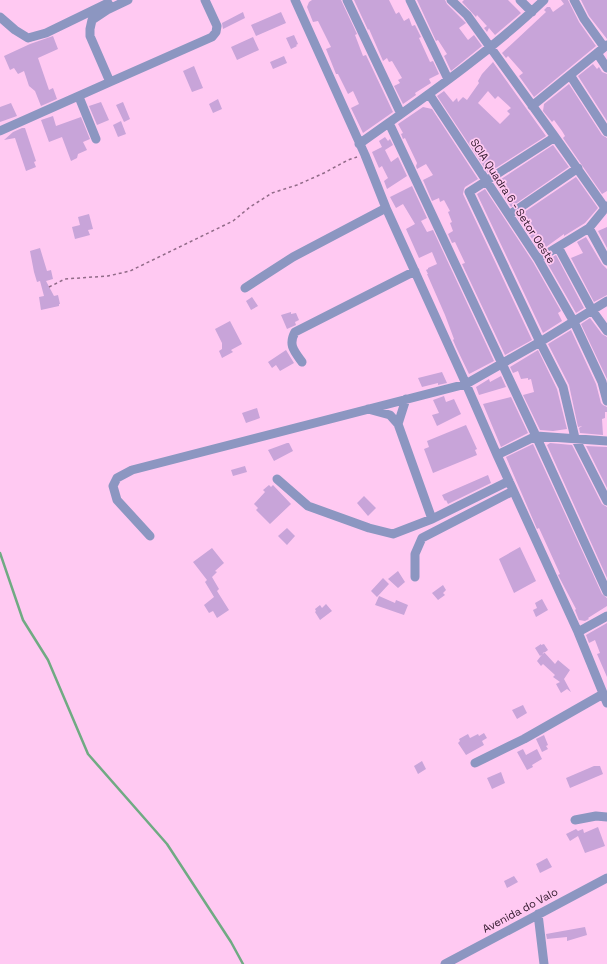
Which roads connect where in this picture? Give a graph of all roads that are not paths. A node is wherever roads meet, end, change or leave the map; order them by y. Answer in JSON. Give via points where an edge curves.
{"nodes":[{"id":1,"x":115,"y":0,"type":"edge"},
{"id":2,"x":128,"y":0,"type":"edge"},
{"id":3,"x":205,"y":0,"type":"edge"},
{"id":4,"x":295,"y":0,"type":"edge"},
{"id":5,"x":348,"y":0,"type":"edge"},
{"id":6,"x":410,"y":0,"type":"edge"},
{"id":7,"x":451,"y":0,"type":"edge"},
{"id":8,"x":520,"y":0,"type":"edge"},
{"id":9,"x":544,"y":0,"type":"edge"},
{"id":10,"x":574,"y":0,"type":"edge"},
{"id":11,"x":532,"y":12,"type":"junction"},
{"id":12,"x":0,"y":17,"type":"edge"},
{"id":13,"x":606,"y":46,"type":"edge"},
{"id":14,"x":490,"y":47,"type":"junction"},
{"id":15,"x":597,"y":53,"type":"junction"},
{"id":16,"x":607,"y":68,"type":"edge"},
{"id":17,"x":570,"y":75,"type":"junction"},
{"id":18,"x":448,"y":79,"type":"junction"},
{"id":19,"x":110,"y":82,"type":"junction"},
{"id":20,"x":429,"y":94,"type":"junction"},
{"id":21,"x":79,"y":97,"type":"junction"},
{"id":22,"x":532,"y":106,"type":"junction"},
{"id":23,"x":401,"y":114,"type":"junction"},
{"id":24,"x":389,"y":123,"type":"junction"},
{"id":25,"x":0,"y":131,"type":"edge"},
{"id":26,"x":607,"y":132,"type":"edge"},
{"id":27,"x":556,"y":137,"type":"junction"},
{"id":28,"x":96,"y":139,"type":"dead end"},
{"id":29,"x":359,"y":144,"type":"junction"},
{"id":30,"x":578,"y":168,"type":"junction"},
{"id":31,"x":485,"y":181,"type":"junction"},
{"id":32,"x":606,"y":207,"type":"edge"},
{"id":33,"x":386,"y":208,"type":"junction"},
{"id":34,"x":509,"y":215,"type":"junction"},
{"id":35,"x":589,"y":228,"type":"junction"},
{"id":36,"x":558,"y":247,"type":"junction"},
{"id":37,"x":538,"y":259,"type":"junction"},
{"id":38,"x":607,"y":261,"type":"edge"},
{"id":39,"x":415,"y":271,"type":"junction"},
{"id":40,"x":245,"y":288,"type":"dead end"},
{"id":41,"x":607,"y":301,"type":"edge"},
{"id":42,"x":592,"y":310,"type":"junction"},
{"id":43,"x":574,"y":322,"type":"junction"},
{"id":44,"x":607,"y":331,"type":"edge"},
{"id":45,"x":540,"y":342,"type":"junction"},
{"id":46,"x":302,"y":362,"type":"dead end"},
{"id":47,"x":502,"y":364,"type":"junction"},
{"id":48,"x":466,"y":384,"type":"junction"},
{"id":49,"x":406,"y":399,"type":"junction"},
{"id":50,"x":607,"y":401,"type":"edge"},
{"id":51,"x":368,"y":409,"type":"junction"},
{"id":52,"x":398,"y":424,"type":"junction"},
{"id":53,"x":536,"y":436,"type":"junction"},
{"id":54,"x":575,"y":438,"type":"junction"},
{"id":55,"x":607,"y":441,"type":"edge"},
{"id":56,"x":497,"y":455,"type":"junction"},
{"id":57,"x":277,"y":479,"type":"dead end"},
{"id":58,"x":508,"y":481,"type":"junction"},
{"id":59,"x":513,"y":491,"type":"junction"},
{"id":60,"x":607,"y":501,"type":"edge"},
{"id":61,"x":432,"y":519,"type":"junction"},
{"id":62,"x":150,"y":536,"type":"dead end"},
{"id":63,"x":415,"y":577,"type":"dead end"},
{"id":64,"x":607,"y":592,"type":"edge"},
{"id":65,"x":607,"y":616,"type":"edge"},
{"id":66,"x":578,"y":632,"type":"junction"},
{"id":67,"x":603,"y":694,"type":"junction"},
{"id":68,"x":607,"y":703,"type":"edge"},
{"id":69,"x":475,"y":763,"type":"dead end"},
{"id":70,"x":607,"y":817,"type":"edge"},
{"id":71,"x":575,"y":820,"type":"dead end"},
{"id":72,"x":607,"y":878,"type":"edge"},
{"id":73,"x":538,"y":914,"type":"junction"},
{"id":74,"x":445,"y":964,"type":"edge"},
{"id":75,"x":544,"y":964,"type":"edge"}],
"edges":[{"from":1,"to":12,"type":"street","via":[[46,34],[28,38]]},
{"from":2,"to":19,"type":"street","via":[[92,20],[90,29],[90,36]]},
{"from":3,"to":19,"type":"street","via":[[217,26],[212,37]]},
{"from":4,"to":29,"type":"street"},
{"from":5,"to":23,"type":"street"},
{"from":6,"to":18,"type":"street"},
{"from":7,"to":14,"type":"street","via":[[467,15]]},
{"from":8,"to":11,"type":"street"},
{"from":9,"to":11,"type":"street"},
{"from":10,"to":13,"type":"street","via":[[584,19]]},
{"from":11,"to":14,"type":"street"},
{"from":13,"to":15,"type":"street"},
{"from":14,"to":18,"type":"street"},
{"from":14,"to":22,"type":"street"},
{"from":15,"to":16,"type":"street"},
{"from":15,"to":17,"type":"street"},
{"from":17,"to":22,"type":"street"},
{"from":17,"to":26,"type":"street"},
{"from":18,"to":20,"type":"street"},
{"from":19,"to":21,"type":"street"},
{"from":20,"to":23,"type":"street"},
{"from":20,"to":31,"type":"street","name":"SCIA Quadra 6 - Setor Oeste"},
{"from":21,"to":25,"type":"street"},
{"from":21,"to":28,"type":"street"},
{"from":22,"to":27,"type":"street"},
{"from":23,"to":24,"type":"street"},
{"from":24,"to":29,"type":"street"},
{"from":24,"to":47,"type":"street"},
{"from":27,"to":30,"type":"street"},
{"from":27,"to":31,"type":"street"},
{"from":29,"to":33,"type":"street"},
{"from":30,"to":32,"type":"street"},
{"from":30,"to":34,"type":"street"},
{"from":31,"to":34,"type":"street","name":"SCIA Quadra 6 - Setor Oeste"},
{"from":31,"to":45,"type":"street","via":[[469,192]]},
{"from":32,"to":35,"type":"street"},
{"from":33,"to":39,"type":"street"},
{"from":33,"to":40,"type":"street","via":[[293,257]]},
{"from":34,"to":37,"type":"street","name":"SCIA Quadra 6 - Setor Oeste"},
{"from":35,"to":36,"type":"street"},
{"from":35,"to":38,"type":"street"},
{"from":36,"to":37,"type":"street"},
{"from":36,"to":42,"type":"street"},
{"from":37,"to":43,"type":"street","name":"SCIA Quadra 6 - Setor Oeste"},
{"from":39,"to":46,"type":"street","via":[[295,332],[291,339],[293,349]]},
{"from":39,"to":48,"type":"street"},
{"from":41,"to":42,"type":"street"},
{"from":42,"to":43,"type":"street"},
{"from":42,"to":44,"type":"street"},
{"from":43,"to":45,"type":"street"},
{"from":43,"to":50,"type":"street","name":"SCIA Quadra 6 - Setor Oeste","via":[[602,382]]},
{"from":45,"to":47,"type":"street"},
{"from":45,"to":54,"type":"street","via":[[563,387]]},
{"from":47,"to":48,"type":"street"},
{"from":47,"to":53,"type":"street"},
{"from":48,"to":49,"type":"street"},
{"from":48,"to":56,"type":"street"},
{"from":49,"to":51,"type":"street"},
{"from":49,"to":52,"type":"street"},
{"from":51,"to":52,"type":"street","via":[[390,415]]},
{"from":51,"to":62,"type":"street","via":[[132,470],[117,478],[113,486],[117,500]]},
{"from":52,"to":61,"type":"street"},
{"from":53,"to":54,"type":"street"},
{"from":53,"to":56,"type":"street"},
{"from":53,"to":64,"type":"street"},
{"from":54,"to":55,"type":"street"},
{"from":54,"to":60,"type":"street"},
{"from":56,"to":58,"type":"street"},
{"from":57,"to":61,"type":"street","via":[[308,506],[375,530],[393,534]]},
{"from":58,"to":59,"type":"street"},
{"from":58,"to":61,"type":"street"},
{"from":59,"to":63,"type":"street","via":[[422,538],[415,554]]},
{"from":59,"to":66,"type":"street"},
{"from":65,"to":66,"type":"street"},
{"from":66,"to":67,"type":"street"},
{"from":67,"to":68,"type":"street"},
{"from":67,"to":69,"type":"street","via":[[524,739]]},
{"from":70,"to":71,"type":"street","via":[[596,816]]},
{"from":72,"to":73,"type":"street","name":"Avenida do Valo"},
{"from":73,"to":74,"type":"street","name":"Avenida do Valo"},
{"from":73,"to":75,"type":"street"}]}
